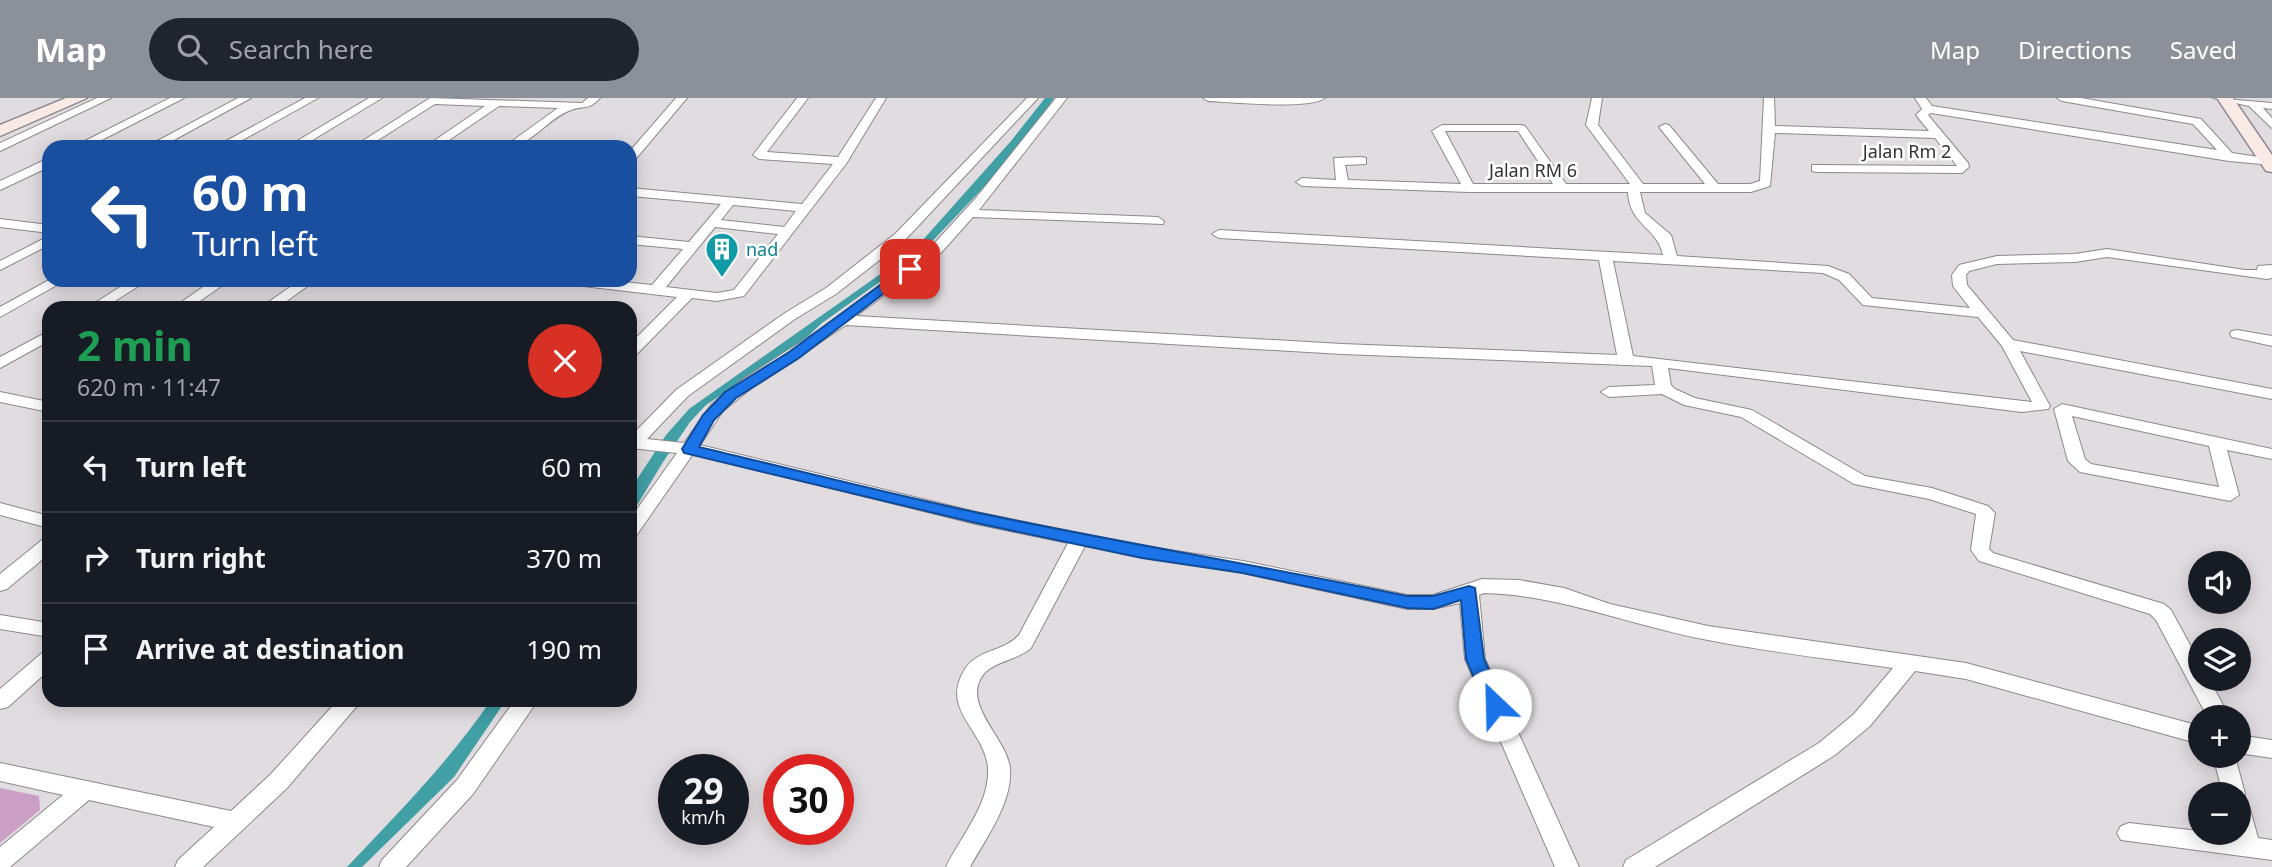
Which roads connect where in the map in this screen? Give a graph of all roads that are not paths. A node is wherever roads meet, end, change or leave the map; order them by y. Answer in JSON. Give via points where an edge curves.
{"nodes":[{"id":1,"x":79,"y":98,"type":"edge"},
{"id":2,"x":106,"y":98,"type":"edge"},
{"id":3,"x":179,"y":98,"type":"edge"},
{"id":4,"x":246,"y":98,"type":"edge"},
{"id":5,"x":313,"y":98,"type":"edge"},
{"id":6,"x":377,"y":98,"type":"edge"},
{"id":7,"x":595,"y":98,"type":"edge"},
{"id":8,"x":682,"y":98,"type":"edge"},
{"id":9,"x":803,"y":98,"type":"edge"},
{"id":10,"x":881,"y":98,"type":"edge"},
{"id":11,"x":1033,"y":98,"type":"edge"},
{"id":12,"x":1062,"y":98,"type":"edge"},
{"id":13,"x":1208,"y":98,"type":"edge"},
{"id":14,"x":1320,"y":98,"type":"edge"},
{"id":15,"x":1597,"y":98,"type":"edge"},
{"id":16,"x":1769,"y":98,"type":"edge"},
{"id":17,"x":1920,"y":98,"type":"edge"},
{"id":18,"x":2062,"y":98,"type":"edge"},
{"id":19,"x":2223,"y":98,"type":"edge"},
{"id":20,"x":436,"y":99,"type":"edge"},
{"id":21,"x":497,"y":103,"type":"junction"},
{"id":22,"x":2253,"y":104,"type":"junction"},
{"id":23,"x":569,"y":106,"type":"junction"},
{"id":24,"x":2272,"y":106,"type":"edge"},
{"id":25,"x":1928,"y":109,"type":"junction"},
{"id":26,"x":2272,"y":125,"type":"edge"},
{"id":27,"x":1665,"y":127,"type":"dead end"},
{"id":28,"x":1769,"y":130,"type":"junction"},
{"id":29,"x":0,"y":134,"type":"edge"},
{"id":30,"x":1940,"y":135,"type":"junction"},
{"id":31,"x":93,"y":140,"type":"edge"},
{"id":32,"x":165,"y":140,"type":"edge"},
{"id":33,"x":234,"y":140,"type":"edge"},
{"id":34,"x":305,"y":140,"type":"edge"},
{"id":35,"x":370,"y":140,"type":"edge"},
{"id":36,"x":442,"y":140,"type":"edge"},
{"id":37,"x":520,"y":140,"type":"edge"},
{"id":38,"x":0,"y":148,"type":"edge"},
{"id":39,"x":637,"y":150,"type":"edge"},
{"id":40,"x":2229,"y":157,"type":"junction"},
{"id":41,"x":842,"y":161,"type":"junction"},
{"id":42,"x":1362,"y":161,"type":"dead end"},
{"id":43,"x":2270,"y":164,"type":"edge"},
{"id":44,"x":42,"y":165,"type":"edge"},
{"id":45,"x":1816,"y":168,"type":"dead end"},
{"id":46,"x":28,"y":172,"type":"junction"},
{"id":47,"x":42,"y":173,"type":"edge"},
{"id":48,"x":1302,"y":182,"type":"dead end"},
{"id":49,"x":1343,"y":184,"type":"junction"},
{"id":50,"x":0,"y":186,"type":"edge"},
{"id":51,"x":1469,"y":188,"type":"junction"},
{"id":52,"x":1562,"y":188,"type":"junction"},
{"id":53,"x":1636,"y":188,"type":"junction"},
{"id":54,"x":1714,"y":188,"type":"junction"},
{"id":55,"x":637,"y":193,"type":"edge"},
{"id":56,"x":730,"y":201,"type":"junction"},
{"id":57,"x":804,"y":208,"type":"junction"},
{"id":58,"x":970,"y":213,"type":"junction"},
{"id":59,"x":1158,"y":221,"type":"dead end"},
{"id":60,"x":0,"y":223,"type":"edge"},
{"id":61,"x":711,"y":223,"type":"junction"},
{"id":62,"x":42,"y":228,"type":"edge"},
{"id":63,"x":788,"y":230,"type":"junction"},
{"id":64,"x":1219,"y":234,"type":"dead end"},
{"id":65,"x":637,"y":241,"type":"edge"},
{"id":66,"x":42,"y":244,"type":"edge"},
{"id":67,"x":693,"y":246,"type":"junction"},
{"id":68,"x":1605,"y":255,"type":"junction"},
{"id":69,"x":1671,"y":258,"type":"junction"},
{"id":70,"x":0,"y":266,"type":"edge"},
{"id":71,"x":2272,"y":269,"type":"edge"},
{"id":72,"x":46,"y":287,"type":"edge"},
{"id":73,"x":129,"y":287,"type":"edge"},
{"id":74,"x":212,"y":287,"type":"edge"},
{"id":75,"x":298,"y":287,"type":"edge"},
{"id":76,"x":629,"y":287,"type":"edge"},
{"id":77,"x":656,"y":290,"type":"junction"},
{"id":78,"x":688,"y":294,"type":"junction"},
{"id":79,"x":106,"y":301,"type":"edge"},
{"id":80,"x":191,"y":301,"type":"edge"},
{"id":81,"x":278,"y":301,"type":"edge"},
{"id":82,"x":0,"y":313,"type":"edge"},
{"id":83,"x":1981,"y":313,"type":"junction"},
{"id":84,"x":841,"y":320,"type":"junction"},
{"id":85,"x":2237,"y":334,"type":"dead end"},
{"id":86,"x":42,"y":339,"type":"edge"},
{"id":87,"x":2272,"y":341,"type":"edge"},
{"id":88,"x":637,"y":344,"type":"edge"},
{"id":89,"x":2008,"y":344,"type":"junction"},
{"id":90,"x":1626,"y":361,"type":"junction"},
{"id":91,"x":0,"y":363,"type":"edge"},
{"id":92,"x":1659,"y":363,"type":"junction"},
{"id":93,"x":1665,"y":389,"type":"junction"},
{"id":94,"x":1609,"y":392,"type":"dead end"},
{"id":95,"x":2272,"y":394,"type":"edge"},
{"id":96,"x":0,"y":397,"type":"edge"},
{"id":97,"x":42,"y":397,"type":"edge"},
{"id":98,"x":32,"y":404,"type":"junction"},
{"id":99,"x":42,"y":406,"type":"edge"},
{"id":100,"x":2042,"y":406,"type":"junction"},
{"id":101,"x":2062,"y":409,"type":"junction"},
{"id":102,"x":637,"y":442,"type":"edge"},
{"id":103,"x":2217,"y":442,"type":"junction"},
{"id":104,"x":637,"y":444,"type":"edge"},
{"id":105,"x":683,"y":449,"type":"junction"},
{"id":106,"x":2272,"y":454,"type":"edge"},
{"id":107,"x":0,"y":509,"type":"edge"},
{"id":108,"x":42,"y":520,"type":"edge"},
{"id":109,"x":637,"y":521,"type":"edge"},
{"id":110,"x":1079,"y":539,"type":"junction"},
{"id":111,"x":42,"y":550,"type":"edge"},
{"id":112,"x":0,"y":584,"type":"edge"},
{"id":113,"x":1469,"y":592,"type":"junction"},
{"id":114,"x":0,"y":622,"type":"edge"},
{"id":115,"x":42,"y":629,"type":"edge"},
{"id":116,"x":1913,"y":661,"type":"junction"},
{"id":117,"x":42,"y":664,"type":"edge"},
{"id":118,"x":0,"y":701,"type":"edge"},
{"id":119,"x":2212,"y":705,"type":"edge"},
{"id":120,"x":341,"y":707,"type":"edge"},
{"id":121,"x":522,"y":707,"type":"edge"},
{"id":122,"x":2188,"y":732,"type":"edge"},
{"id":123,"x":2251,"y":746,"type":"edge"},
{"id":124,"x":2272,"y":749,"type":"edge"},
{"id":125,"x":0,"y":772,"type":"edge"},
{"id":126,"x":85,"y":790,"type":"junction"},
{"id":127,"x":238,"y":822,"type":"junction"},
{"id":128,"x":2251,"y":831,"type":"edge"},
{"id":129,"x":2129,"y":833,"type":"dead end"},
{"id":130,"x":2261,"y":848,"type":"edge"},
{"id":131,"x":0,"y":861,"type":"edge"},
{"id":132,"x":187,"y":867,"type":"edge"},
{"id":133,"x":391,"y":867,"type":"edge"},
{"id":134,"x":958,"y":867,"type":"edge"},
{"id":135,"x":1567,"y":867,"type":"edge"},
{"id":136,"x":1635,"y":867,"type":"edge"}],
"edges":[{"from":1,"to":29,"type":"main road"},
{"from":2,"to":38,"type":"street"},
{"from":3,"to":31,"type":"street"},
{"from":4,"to":32,"type":"street"},
{"from":5,"to":33,"type":"street"},
{"from":6,"to":34,"type":"street"},
{"from":7,"to":23,"type":"street","via":[[584,106]]},
{"from":8,"to":39,"type":"street"},
{"from":9,"to":41,"type":"street","via":[[759,155]]},
{"from":10,"to":41,"type":"street"},
{"from":11,"to":102,"type":"street","via":[[900,237],[831,291],[682,393]]},
{"from":12,"to":58,"type":"street"},
{"from":13,"to":14,"type":"street"},
{"from":15,"to":53,"type":"street","via":[[1591,125]]},
{"from":16,"to":28,"type":"street"},
{"from":17,"to":25,"type":"street"},
{"from":18,"to":40,"type":"street","via":[[2197,121]]},
{"from":19,"to":22,"type":"street"},
{"from":19,"to":43,"type":"main road"},
{"from":20,"to":21,"type":"street"},
{"from":20,"to":35,"type":"street"},
{"from":21,"to":23,"type":"street"},
{"from":21,"to":36,"type":"street"},
{"from":22,"to":24,"type":"street"},
{"from":22,"to":26,"type":"street"},
{"from":23,"to":37,"type":"street"},
{"from":25,"to":30,"type":"street","name":"Jalan Rm 2","via":[[1922,114]]},
{"from":25,"to":40,"type":"street"},
{"from":27,"to":54,"type":"street"},
{"from":28,"to":30,"type":"street"},
{"from":28,"to":54,"type":"street","name":"Jalan RM 6","via":[[1763,185]]},
{"from":30,"to":45,"type":"street","name":"Jalan Rm 2","via":[[1963,167],[1950,171]]},
{"from":40,"to":43,"type":"street"},
{"from":41,"to":57,"type":"street"},
{"from":42,"to":49,"type":"street","via":[[1338,161]]},
{"from":44,"to":46,"type":"street"},
{"from":46,"to":47,"type":"street"},
{"from":46,"to":50,"type":"street"},
{"from":48,"to":49,"type":"street","name":"Jalan RM 6"},
{"from":49,"to":51,"type":"street","name":"Jalan RM 6"},
{"from":51,"to":52,"type":"street","name":"Jalan RM 6"},
{"from":51,"to":52,"type":"street","via":[[1438,131],[1441,128],[1517,126]]},
{"from":52,"to":53,"type":"street","name":"Jalan RM 6"},
{"from":53,"to":54,"type":"street","name":"Jalan RM 6"},
{"from":53,"to":69,"type":"street","via":[[1637,212],[1665,238]]},
{"from":55,"to":56,"type":"street"},
{"from":56,"to":57,"type":"street"},
{"from":56,"to":61,"type":"street"},
{"from":57,"to":63,"type":"street"},
{"from":58,"to":59,"type":"street"},
{"from":58,"to":84,"type":"street","via":[[935,251]]},
{"from":60,"to":62,"type":"street"},
{"from":61,"to":63,"type":"street"},
{"from":61,"to":67,"type":"street"},
{"from":63,"to":78,"type":"street","via":[[739,293],[718,297]]},
{"from":64,"to":68,"type":"street","via":[[1445,250]]},
{"from":65,"to":67,"type":"street"},
{"from":66,"to":70,"type":"street"},
{"from":67,"to":77,"type":"street"},
{"from":68,"to":69,"type":"street"},
{"from":68,"to":90,"type":"street"},
{"from":69,"to":83,"type":"street","via":[[1810,267],[1846,277],[1868,302]]},
{"from":71,"to":83,"type":"street","via":[[2263,269],[2267,275],[2245,274],[2107,253],[1975,264],[1959,275],[1960,286]]},
{"from":72,"to":82,"type":"street"},
{"from":73,"to":79,"type":"street"},
{"from":74,"to":80,"type":"street"},
{"from":75,"to":81,"type":"street"},
{"from":76,"to":77,"type":"street"},
{"from":77,"to":78,"type":"street"},
{"from":78,"to":88,"type":"street"},
{"from":83,"to":89,"type":"street"},
{"from":84,"to":90,"type":"street"},
{"from":84,"to":105,"type":"street","via":[[731,395]]},
{"from":85,"to":87,"type":"street"},
{"from":86,"to":91,"type":"street"},
{"from":89,"to":95,"type":"street"},
{"from":89,"to":100,"type":"street"},
{"from":90,"to":92,"type":"street"},
{"from":92,"to":93,"type":"street"},
{"from":92,"to":100,"type":"street"},
{"from":93,"to":94,"type":"street"},
{"from":93,"to":119,"type":"street","via":[[1690,402],[1746,413],[1860,480],[1932,494],[1982,510],[1986,513],[1980,550],[1986,557],[2157,609]]},
{"from":96,"to":98,"type":"street"},
{"from":97,"to":98,"type":"street"},
{"from":98,"to":99,"type":"street"},
{"from":100,"to":101,"type":"street"},
{"from":101,"to":103,"type":"street"},
{"from":101,"to":103,"type":"street","via":[[2077,461],[2086,468],[2230,495]]},
{"from":103,"to":106,"type":"street"},
{"from":104,"to":105,"type":"street"},
{"from":105,"to":109,"type":"street"},
{"from":105,"to":110,"type":"street"},
{"from":107,"to":108,"type":"street"},
{"from":110,"to":113,"type":"street","via":[[1407,602],[1433,602]]},
{"from":110,"to":134,"type":"street","via":[[1024,643],[981,664],[970,679],[970,704],[996,752],[999,774],[992,802]]},
{"from":111,"to":112,"type":"street"},
{"from":113,"to":116,"type":"street","via":[[1482,586],[1519,587],[1708,634]]},
{"from":113,"to":135,"type":"street","via":[[1475,659]]},
{"from":114,"to":115,"type":"street"},
{"from":116,"to":122,"type":"street","via":[[1966,671]]},
{"from":116,"to":136,"type":"street","via":[[1862,720],[1827,749]]},
{"from":117,"to":118,"type":"street"},
{"from":120,"to":127,"type":"street","via":[[301,758]]},
{"from":121,"to":133,"type":"street","via":[[465,787]]},
{"from":123,"to":124,"type":"street"},
{"from":125,"to":126,"type":"street"},
{"from":126,"to":127,"type":"street"},
{"from":126,"to":131,"type":"street"},
{"from":127,"to":132,"type":"street"},
{"from":128,"to":130,"type":"street"},
{"from":129,"to":130,"type":"street"}]}
